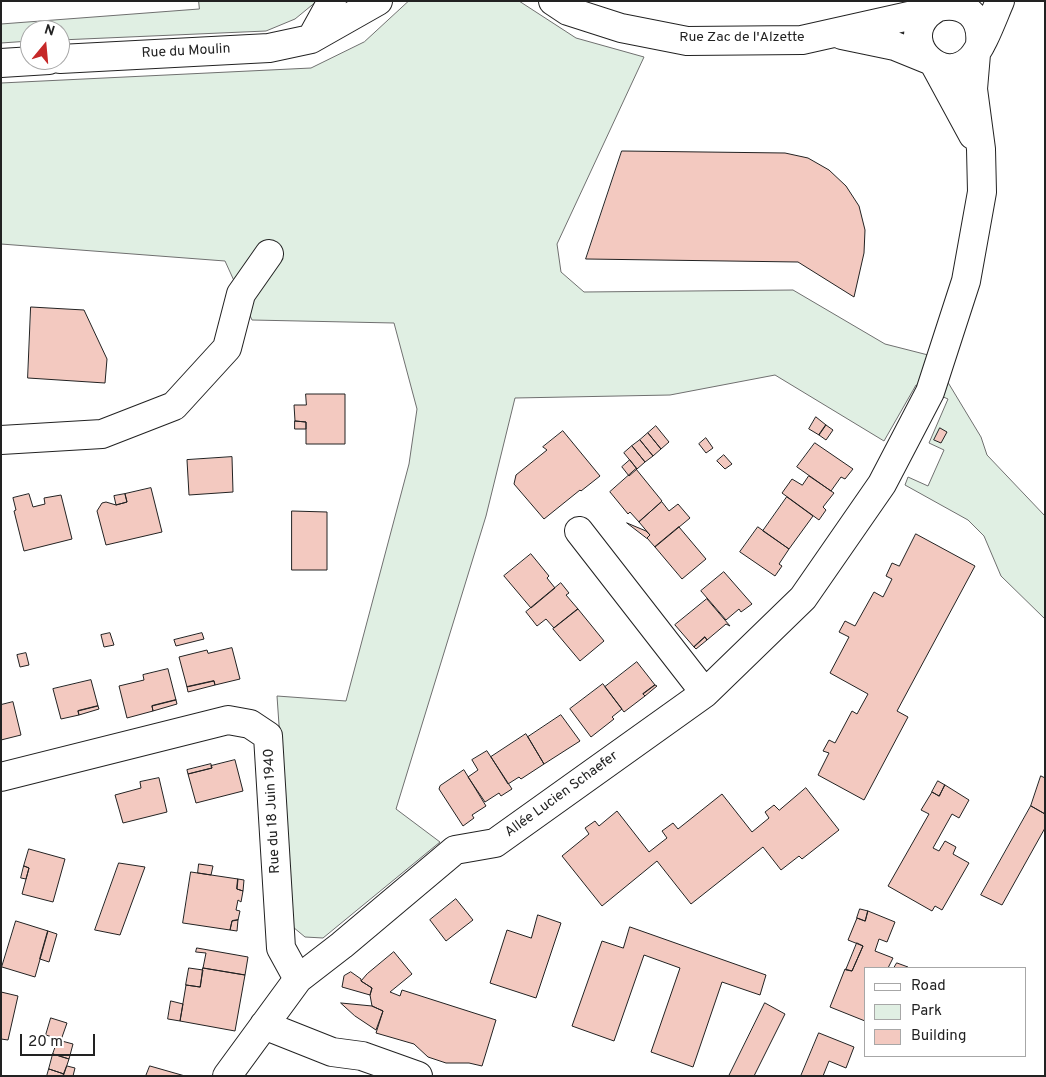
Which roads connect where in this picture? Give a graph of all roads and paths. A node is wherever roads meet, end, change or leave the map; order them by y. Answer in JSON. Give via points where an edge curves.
{"nodes":[{"id":1,"x":332,"y":1,"type":"edge"},
{"id":2,"x":378,"y":1,"type":"edge"},
{"id":3,"x":553,"y":1,"type":"edge"},
{"id":4,"x":589,"y":1,"type":"edge"},
{"id":5,"x":1000,"y":1,"type":"edge"},
{"id":6,"x":939,"y":6,"type":"edge"},
{"id":7,"x":621,"y":28,"type":"junction"},
{"id":8,"x":833,"y":33,"type":"junction"},
{"id":9,"x":311,"y":39,"type":"junction"},
{"id":10,"x":978,"y":49,"type":"junction"},
{"id":11,"x":70,"y":58,"type":"edge"},
{"id":12,"x":20,"y":62,"type":"edge"},
{"id":13,"x":931,"y":62,"type":"junction"},
{"id":14,"x":1,"y":63,"type":"edge"},
{"id":15,"x":981,"y":149,"type":"junction"},
{"id":16,"x":269,"y":254,"type":"dead end"},
{"id":17,"x":1,"y":440,"type":"edge"},
{"id":18,"x":579,"y":531,"type":"dead end"},
{"id":19,"x":705,"y":693,"type":"junction"},
{"id":20,"x":1,"y":777,"type":"edge"},
{"id":21,"x":298,"y":979,"type":"junction"},
{"id":22,"x":264,"y":1025,"type":"junction"},
{"id":23,"x":227,"y":1076,"type":"edge"},
{"id":24,"x":418,"y":1076,"type":"edge"}],
"edges":[{"from":1,"to":9,"type":"street"},
{"from":2,"to":9,"type":"street","name":"Rue du Moulin"},
{"from":3,"to":7,"type":"street","name":"Rue Zac de l'Alzette","via":[[568,11]]},
{"from":4,"to":7,"type":"street"},
{"from":5,"to":10,"type":"street"},
{"from":6,"to":8,"type":"street","name":"Rue Zac de l'Alzette"},
{"from":6,"to":10,"type":"street","via":[[956,6],[973,16],[981,34]]},
{"from":6,"to":13,"type":"street","via":[[924,17],[918,34],[921,52]]},
{"from":7,"to":8,"type":"street","name":"Rue Zac de l'Alzette","via":[[687,41],[802,40]]},
{"from":8,"to":13,"type":"street","name":"Rue Zac de l'Alzette","via":[[896,46]]},
{"from":9,"to":11,"type":"street","name":"Rue du Moulin","via":[[269,48]]},
{"from":10,"to":13,"type":"street","via":[[969,61],[953,68]]},
{"from":10,"to":15,"type":"street","name":"Allée Lucien Schaefer","via":[[973,89]]},
{"from":12,"to":14,"type":"street"},
{"from":13,"to":15,"type":"street"},
{"from":15,"to":19,"type":"street","name":"Allée Lucien Schaefer","via":[[982,192],[966,281],[930,392],[882,484],[803,598]]},
{"from":16,"to":17,"type":"street","via":[[241,294],[227,348],[174,406],[102,434]]},
{"from":18,"to":19,"type":"street"},
{"from":19,"to":21,"type":"street","name":"Allée Lucien Schaefer","via":[[495,843],[455,850]]},
{"from":20,"to":21,"type":"street","name":"Rue du 18 Juin 1940","via":[[228,720],[250,724],[268,736],[281,948]]},
{"from":21,"to":22,"type":"street","name":"Allée Lucien Schaefer"},
{"from":22,"to":23,"type":"street","name":"Allée Lucien Schaefer"},
{"from":22,"to":24,"type":"street","via":[[332,1052],[362,1056]]}]}
